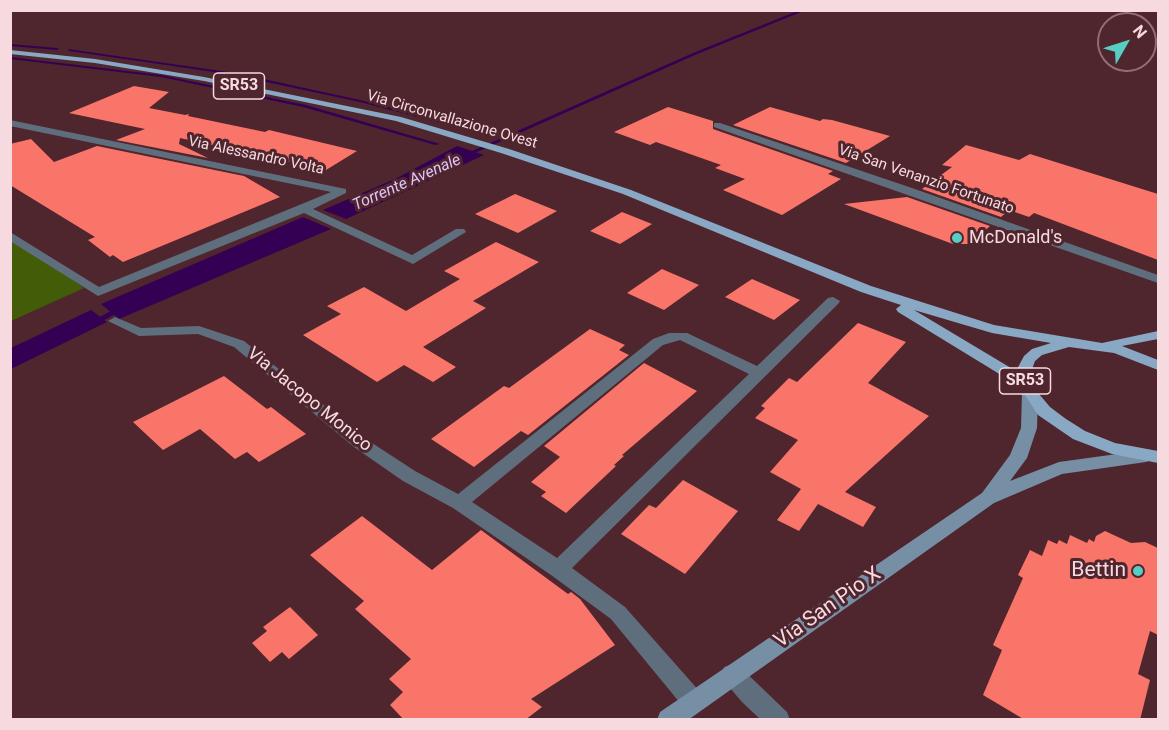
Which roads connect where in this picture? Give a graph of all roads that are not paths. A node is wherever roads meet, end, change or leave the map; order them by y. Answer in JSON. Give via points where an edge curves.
{"nodes":[{"id":1,"x":10,"y":52,"type":"edge"},
{"id":2,"x":10,"y":123,"type":"edge"},
{"id":3,"x":717,"y":125,"type":"dead end"},
{"id":4,"x":28,"y":126,"type":"junction"},
{"id":5,"x":10,"y":131,"type":"edge"},
{"id":6,"x":309,"y":211,"type":"junction"},
{"id":7,"x":460,"y":232,"type":"dead end"},
{"id":8,"x":10,"y":236,"type":"edge"},
{"id":9,"x":1158,"y":279,"type":"edge"},
{"id":10,"x":866,"y":289,"type":"junction"},
{"id":11,"x":833,"y":301,"type":"dead end"},
{"id":12,"x":115,"y":321,"type":"dead end"},
{"id":13,"x":1158,"y":335,"type":"edge"},
{"id":14,"x":1082,"y":344,"type":"junction"},
{"id":15,"x":1158,"y":365,"type":"edge"},
{"id":16,"x":759,"y":373,"type":"junction"},
{"id":17,"x":1028,"y":388,"type":"junction"},
{"id":18,"x":1154,"y":457,"type":"edge"},
{"id":19,"x":988,"y":498,"type":"junction"},
{"id":20,"x":459,"y":503,"type":"junction"},
{"id":21,"x":558,"y":569,"type":"junction"},
{"id":22,"x":732,"y":674,"type":"junction"},
{"id":23,"x":693,"y":701,"type":"junction"},
{"id":24,"x":668,"y":720,"type":"edge"},
{"id":25,"x":779,"y":720,"type":"edge"}],
"edges":[{"from":1,"to":10,"type":"main road","name":"Via Circonvallazione Ovest","number":"SR53","via":[[204,79],[398,119],[505,151],[677,211]]},
{"from":2,"to":4,"type":"street","name":"Via Alessandro Volta"},
{"from":3,"to":9,"type":"street","name":"Via San Venanzio Fortunato"},
{"from":4,"to":5,"type":"street"},
{"from":4,"to":6,"type":"street","name":"Via Alessandro Volta","via":[[342,191]]},
{"from":6,"to":7,"type":"street","via":[[413,261]]},
{"from":6,"to":8,"type":"street","name":"Via Alessandro Volta","via":[[98,292]]},
{"from":10,"to":14,"type":"main road","name":"Via Circonvallazione Ovest","number":"SR53","via":[[970,323]]},
{"from":10,"to":17,"type":"main road","name":"Via Circonvallazione Ovest","number":"SR53"},
{"from":11,"to":16,"type":"street"},
{"from":12,"to":20,"type":"street","name":"Via Jacopo Monico","via":[[139,332],[199,330],[239,344],[360,443]]},
{"from":13,"to":14,"type":"main road","via":[[1117,343]]},
{"from":14,"to":15,"type":"main road","number":"SR53","via":[[1117,349]]},
{"from":14,"to":17,"type":"main road","number":"SR53","via":[[1048,347],[1033,355],[1024,367]]},
{"from":16,"to":20,"type":"street","via":[[682,336],[669,337]]},
{"from":16,"to":21,"type":"street"},
{"from":17,"to":18,"type":"main road","number":"SR53","via":[[1044,411],[1079,435],[1112,448]]},
{"from":17,"to":19,"type":"street","name":"Via San Pio X","via":[[1029,428],[1023,446]]},
{"from":18,"to":19,"type":"street","name":"Via San Pio X","via":[[1059,468]]},
{"from":19,"to":22,"type":"street","name":"Via San Pio X"},
{"from":20,"to":21,"type":"street","name":"Via Jacopo Monico"},
{"from":21,"to":23,"type":"street","name":"Via Jacopo Monico","via":[[618,613]]},
{"from":22,"to":23,"type":"street","name":"Via San Pio X"},
{"from":22,"to":25,"type":"street"},
{"from":23,"to":24,"type":"street","name":"Via San Pio X"}]}
